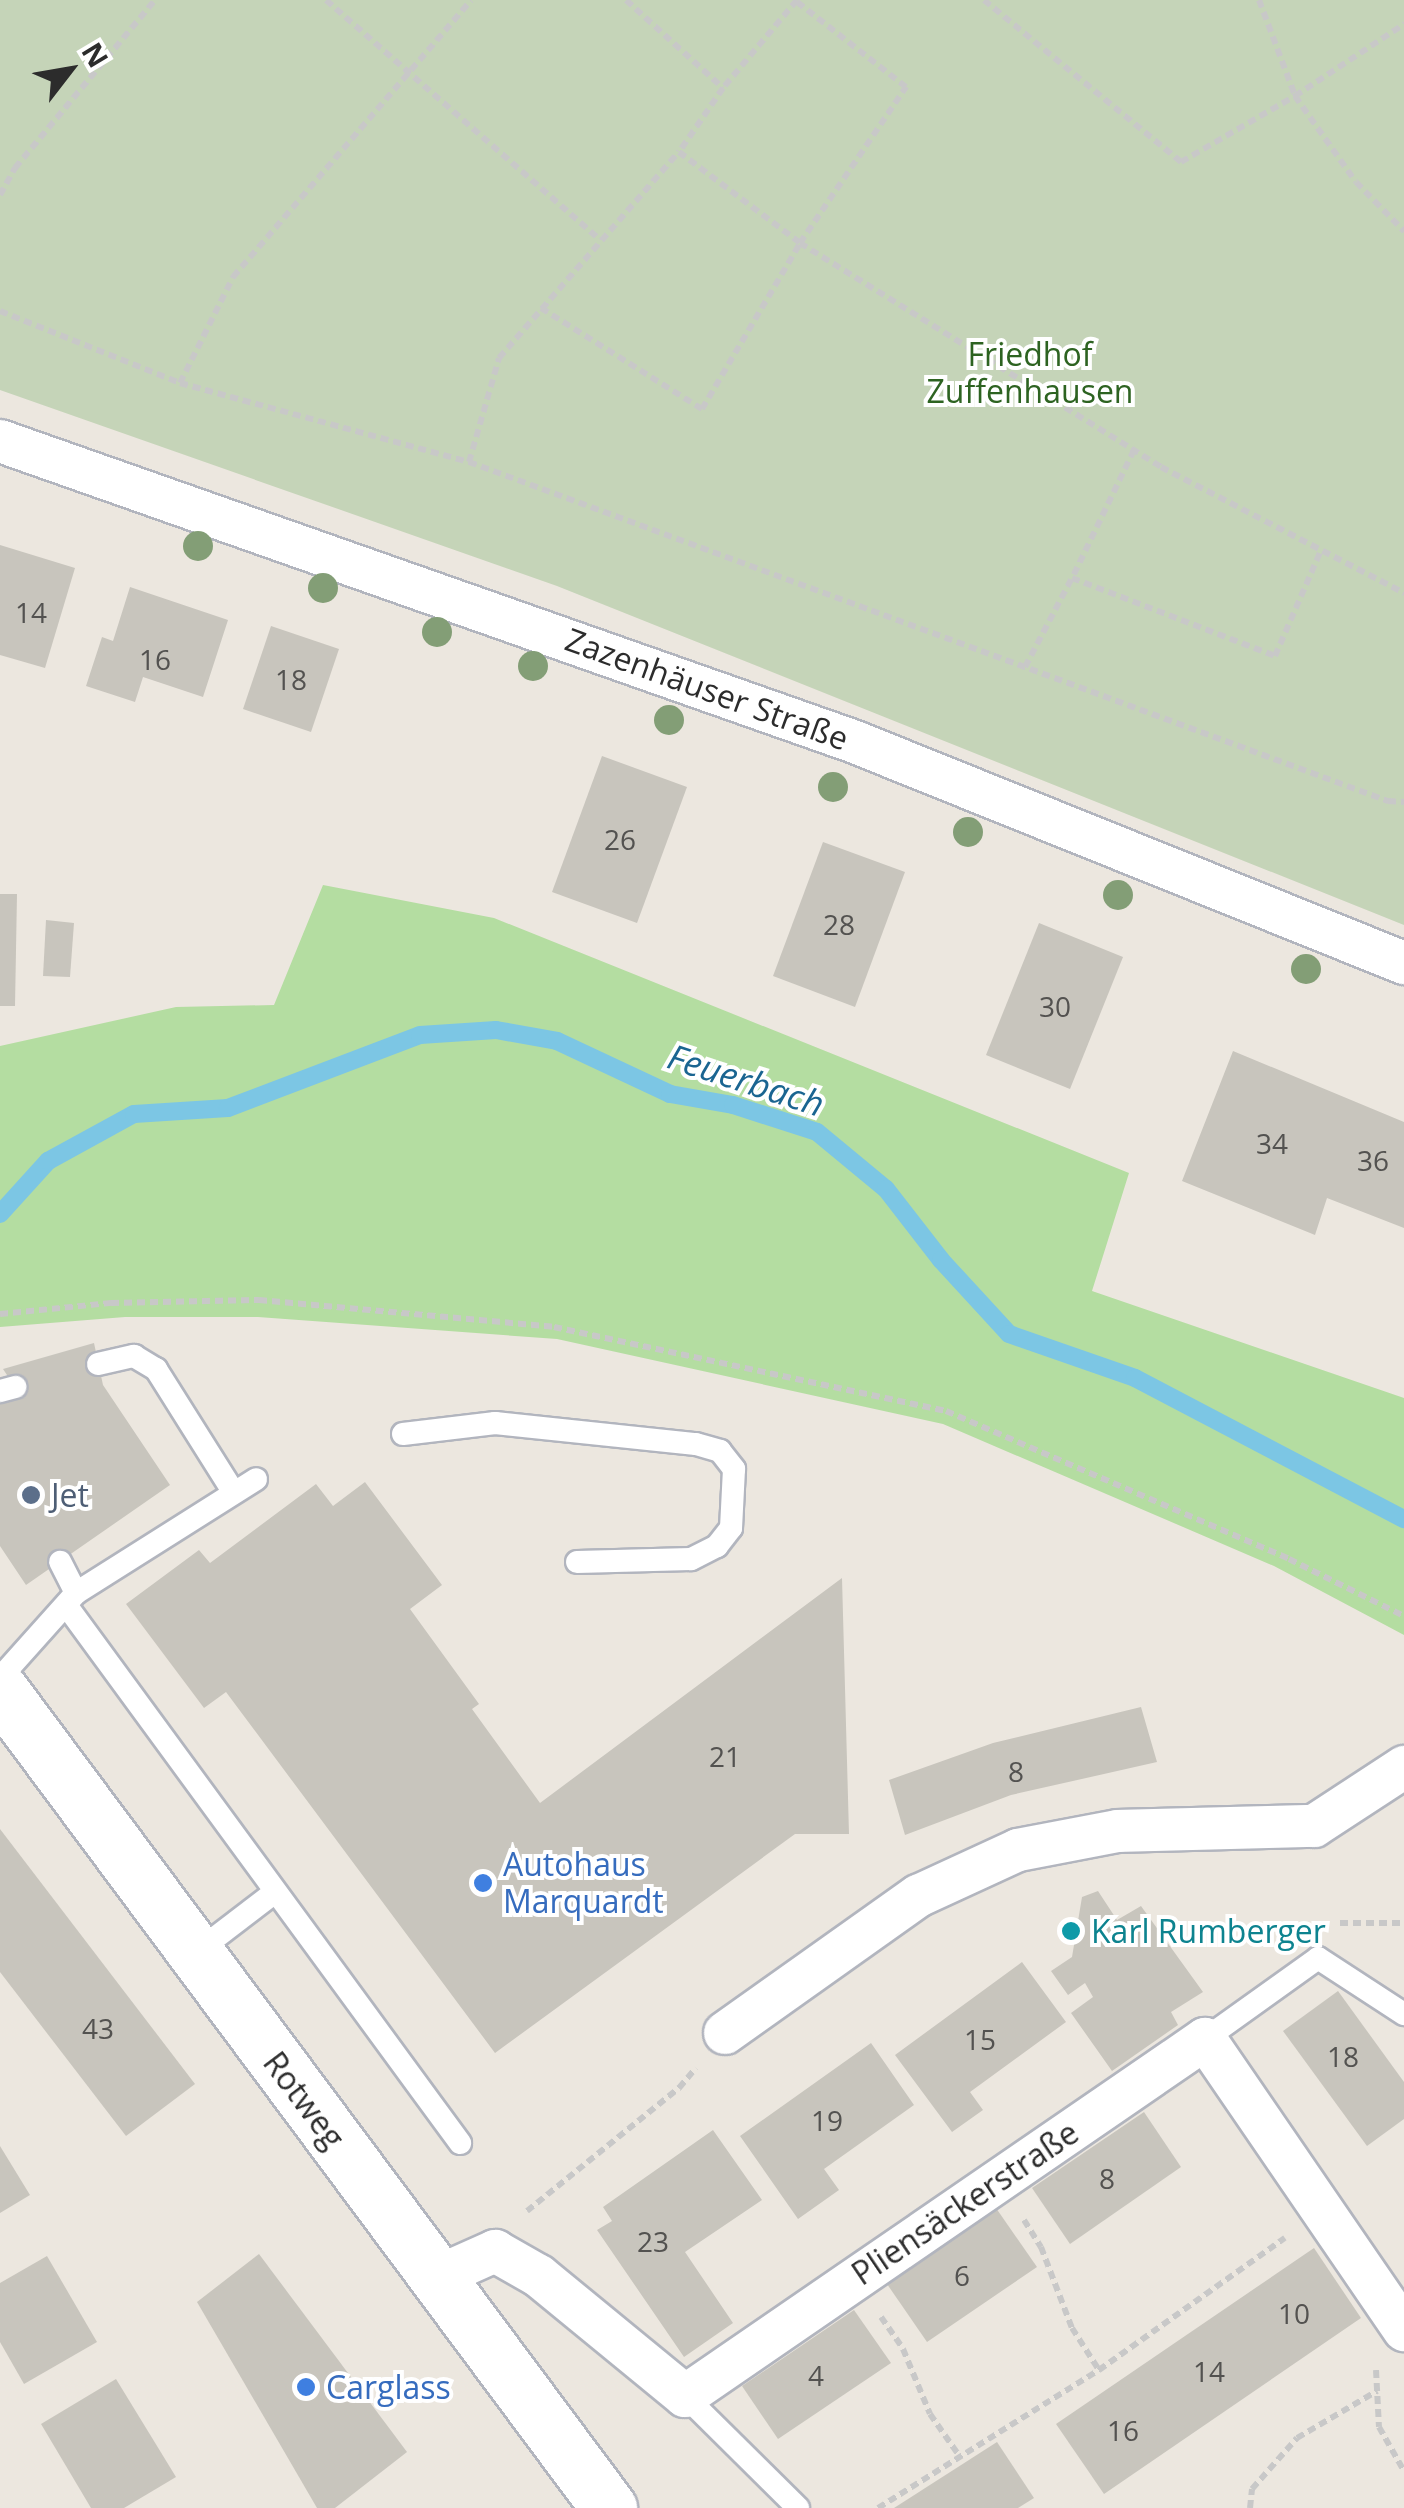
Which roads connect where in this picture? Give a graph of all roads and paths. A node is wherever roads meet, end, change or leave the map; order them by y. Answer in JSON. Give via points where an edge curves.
{"nodes":[{"id":1,"x":155,"y":0,"type":"edge"},
{"id":2,"x":326,"y":0,"type":"edge"},
{"id":3,"x":470,"y":0,"type":"edge"},
{"id":4,"x":626,"y":0,"type":"edge"},
{"id":5,"x":984,"y":0,"type":"edge"},
{"id":6,"x":1259,"y":0,"type":"edge"},
{"id":7,"x":796,"y":1,"type":"edge"},
{"id":8,"x":1404,"y":24,"type":"edge"},
{"id":9,"x":410,"y":70,"type":"junction"},
{"id":10,"x":723,"y":88,"type":"junction"},
{"id":11,"x":1295,"y":96,"type":"junction"},
{"id":12,"x":679,"y":152,"type":"junction"},
{"id":13,"x":0,"y":195,"type":"edge"},
{"id":14,"x":1404,"y":231,"type":"edge"},
{"id":15,"x":599,"y":239,"type":"junction"},
{"id":16,"x":800,"y":243,"type":"junction"},
{"id":17,"x":541,"y":308,"type":"junction"},
{"id":18,"x":0,"y":311,"type":"edge"},
{"id":19,"x":180,"y":384,"type":"junction"},
{"id":20,"x":0,"y":440,"type":"edge"},
{"id":21,"x":1134,"y":450,"type":"junction"},
{"id":22,"x":469,"y":462,"type":"junction"},
{"id":23,"x":1321,"y":550,"type":"junction"},
{"id":24,"x":1072,"y":578,"type":"junction"},
{"id":25,"x":1404,"y":593,"type":"edge"},
{"id":26,"x":1025,"y":666,"type":"junction"},
{"id":27,"x":1404,"y":802,"type":"edge"},
{"id":28,"x":1404,"y":963,"type":"edge"},
{"id":29,"x":0,"y":1314,"type":"edge"},
{"id":30,"x":98,"y":1364,"type":"dead end"},
{"id":31,"x":403,"y":1434,"type":"dead end"},
{"id":32,"x":256,"y":1479,"type":"dead end"},
{"id":33,"x":234,"y":1493,"type":"junction"},
{"id":34,"x":60,"y":1562,"type":"dead end"},
{"id":35,"x":577,"y":1562,"type":"dead end"},
{"id":36,"x":71,"y":1599,"type":"junction"},
{"id":37,"x":1404,"y":1616,"type":"edge"},
{"id":38,"x":0,"y":1678,"type":"edge"},
{"id":39,"x":0,"y":1690,"type":"edge"},
{"id":40,"x":1404,"y":1767,"type":"edge"},
{"id":41,"x":275,"y":1892,"type":"junction"},
{"id":42,"x":194,"y":1954,"type":"junction"},
{"id":43,"x":1404,"y":2014,"type":"edge"},
{"id":44,"x":725,"y":2033,"type":"joint"},
{"id":45,"x":1205,"y":2039,"type":"junction"},
{"id":46,"x":460,"y":2142,"type":"dead end"},
{"id":47,"x":999,"y":2180,"type":"junction"},
{"id":48,"x":1323,"y":2211,"type":"junction"},
{"id":49,"x":495,"y":2251,"type":"junction"},
{"id":50,"x":437,"y":2277,"type":"junction"},
{"id":51,"x":854,"y":2279,"type":"junction"},
{"id":52,"x":1397,"y":2320,"type":"edge"},
{"id":53,"x":1099,"y":2370,"type":"junction"},
{"id":54,"x":1377,"y":2390,"type":"junction"},
{"id":55,"x":684,"y":2396,"type":"junction"},
{"id":56,"x":958,"y":2454,"type":"junction"},
{"id":57,"x":1404,"y":2471,"type":"edge"},
{"id":58,"x":610,"y":2508,"type":"edge"},
{"id":59,"x":798,"y":2508,"type":"edge"},
{"id":60,"x":878,"y":2508,"type":"edge"},
{"id":61,"x":1250,"y":2508,"type":"edge"}],
"edges":[{"from":1,"to":13,"type":"path","via":[[15,168]]},
{"from":2,"to":9,"type":"path"},
{"from":3,"to":9,"type":"path"},
{"from":4,"to":10,"type":"path"},
{"from":5,"to":11,"type":"path","via":[[1181,162]]},
{"from":6,"to":11,"type":"path"},
{"from":7,"to":10,"type":"path"},
{"from":7,"to":16,"type":"path","via":[[906,86]]},
{"from":8,"to":11,"type":"path"},
{"from":9,"to":15,"type":"path"},
{"from":9,"to":19,"type":"path","via":[[233,277]]},
{"from":10,"to":12,"type":"path"},
{"from":11,"to":14,"type":"path","via":[[1356,182]]},
{"from":12,"to":15,"type":"path"},
{"from":12,"to":16,"type":"path"},
{"from":15,"to":17,"type":"path"},
{"from":16,"to":17,"type":"path","via":[[702,408]]},
{"from":16,"to":21,"type":"path"},
{"from":17,"to":22,"type":"path","via":[[498,358]]},
{"from":18,"to":19,"type":"path"},
{"from":19,"to":22,"type":"path"},
{"from":20,"to":28,"type":"street","name":"Zazenhäuser Straße","via":[[855,742]]},
{"from":21,"to":23,"type":"path"},
{"from":21,"to":24,"type":"path"},
{"from":22,"to":26,"type":"path"},
{"from":23,"to":24,"type":"path","via":[[1275,656]]},
{"from":23,"to":25,"type":"path"},
{"from":24,"to":26,"type":"path"},
{"from":26,"to":27,"type":"path"},
{"from":29,"to":37,"type":"path","via":[[259,1300],[554,1326],[834,1386],[946,1411],[1289,1559]]},
{"from":30,"to":33,"type":"lane","via":[[134,1356],[156,1369]]},
{"from":31,"to":35,"type":"lane","via":[[495,1423],[696,1444],[720,1451],[734,1469],[731,1528],[717,1546],[691,1560]]},
{"from":32,"to":33,"type":"lane"},
{"from":33,"to":36,"type":"lane"},
{"from":34,"to":36,"type":"lane"},
{"from":36,"to":38,"type":"lane"},
{"from":36,"to":41,"type":"lane"},
{"from":39,"to":42,"type":"main road","name":"Rotweg"},
{"from":40,"to":44,"type":"street","via":[[1314,1826],[1118,1831],[1018,1850],[918,1896]]},
{"from":41,"to":42,"type":"lane"},
{"from":41,"to":46,"type":"lane"},
{"from":42,"to":50,"type":"main road","name":"Rotweg"},
{"from":43,"to":45,"type":"lane","via":[[1318,1958]]},
{"from":44,"to":49,"type":"path","via":[[680,2088],[520,2217]]},
{"from":45,"to":47,"type":"street","name":"Pliensäckerstraße"},
{"from":45,"to":48,"type":"street"},
{"from":47,"to":51,"type":"street","name":"Pliensäckerstraße"},
{"from":47,"to":53,"type":"path","via":[[1041,2247],[1072,2328]]},
{"from":48,"to":52,"type":"street"},
{"from":48,"to":53,"type":"path"},
{"from":49,"to":50,"type":"street"},
{"from":49,"to":55,"type":"street","via":[[539,2276]]},
{"from":50,"to":58,"type":"main road","name":"Rotweg"},
{"from":51,"to":55,"type":"street","name":"Pliensäckerstraße"},
{"from":51,"to":56,"type":"path","via":[[903,2349],[930,2414]]},
{"from":52,"to":54,"type":"path","via":[[1376,2357]]},
{"from":53,"to":56,"type":"path"},
{"from":54,"to":57,"type":"path","via":[[1379,2427]]},
{"from":54,"to":61,"type":"path","via":[[1296,2438],[1252,2490]]},
{"from":55,"to":59,"type":"lane"},
{"from":56,"to":60,"type":"path"}]}
